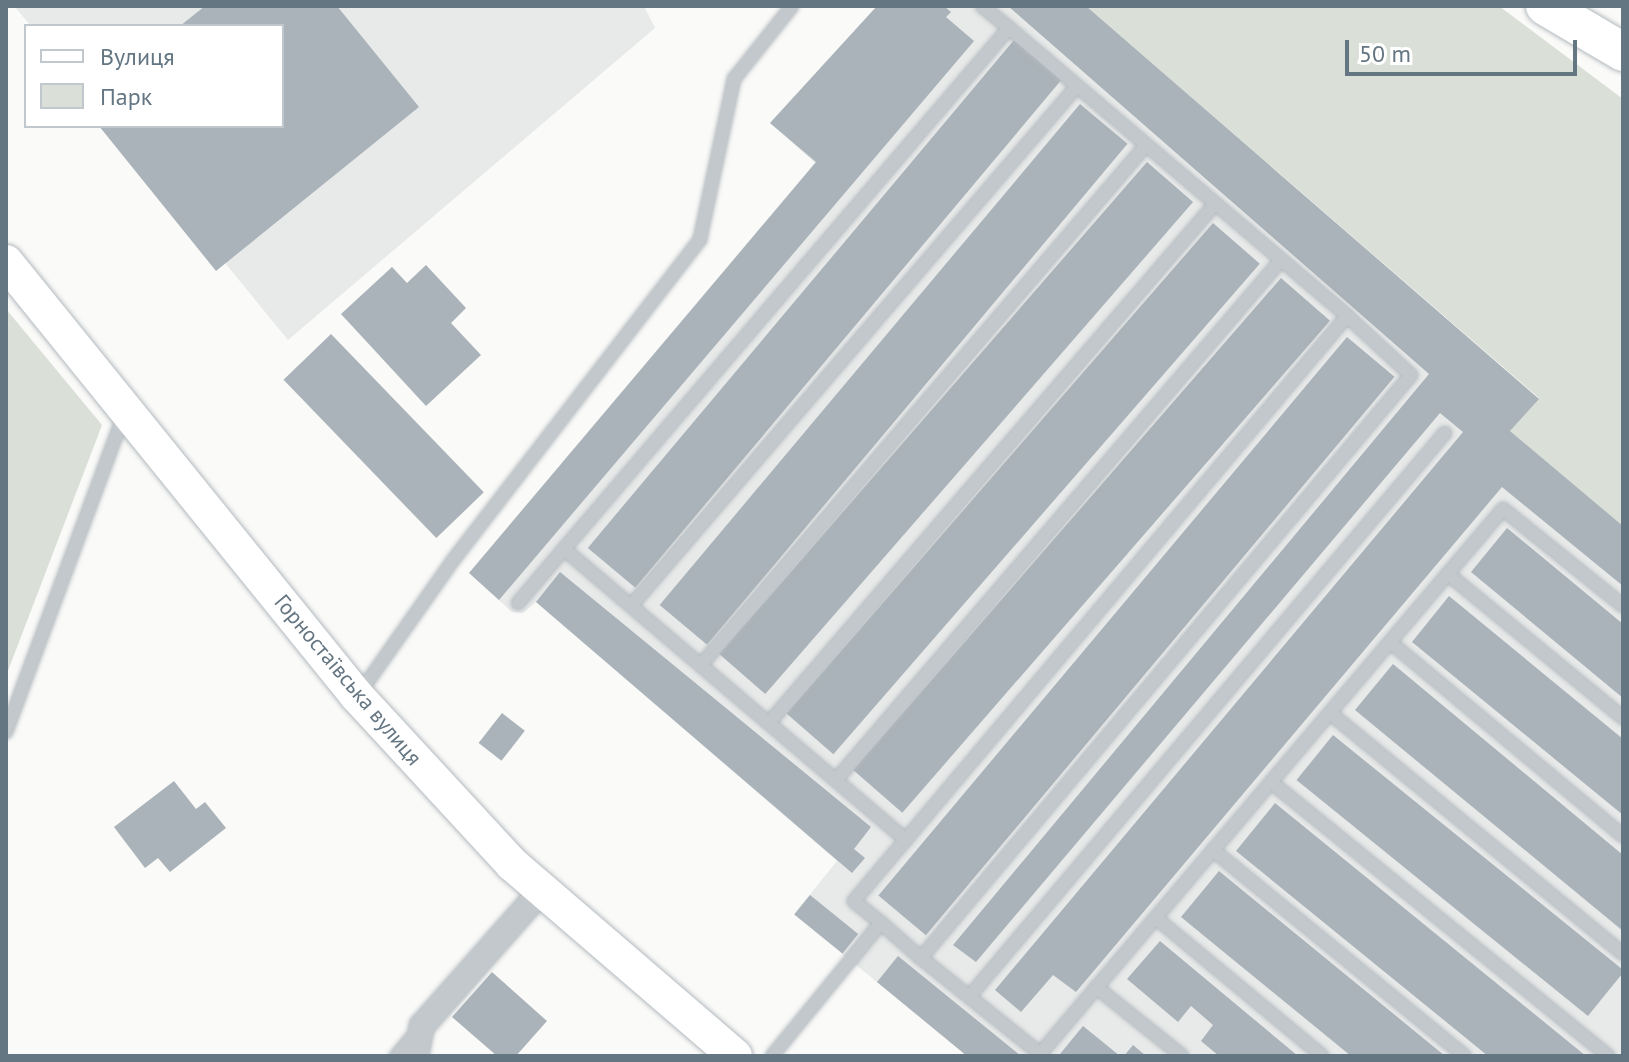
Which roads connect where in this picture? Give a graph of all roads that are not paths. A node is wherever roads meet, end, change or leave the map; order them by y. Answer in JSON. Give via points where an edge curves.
{"nodes":[{"id":1,"x":792,"y":6,"type":"edge"},
{"id":2,"x":982,"y":6,"type":"edge"},
{"id":3,"x":1545,"y":6,"type":"edge"},
{"id":4,"x":1009,"y":28,"type":"junction"},
{"id":5,"x":1623,"y":52,"type":"edge"},
{"id":6,"x":1077,"y":86,"type":"junction"},
{"id":7,"x":1146,"y":145,"type":"junction"},
{"id":8,"x":1215,"y":204,"type":"junction"},
{"id":9,"x":1281,"y":260,"type":"junction"},
{"id":10,"x":6,"y":262,"type":"edge"},
{"id":11,"x":1347,"y":316,"type":"junction"},
{"id":12,"x":127,"y":408,"type":"junction"},
{"id":13,"x":1445,"y":433,"type":"dead end"},
{"id":14,"x":564,"y":549,"type":"junction"},
{"id":15,"x":1448,"y":574,"type":"junction"},
{"id":16,"x":518,"y":603,"type":"dead end"},
{"id":17,"x":631,"y":606,"type":"junction"},
{"id":18,"x":1623,"y":606,"type":"edge"},
{"id":19,"x":1390,"y":642,"type":"junction"},
{"id":20,"x":701,"y":665,"type":"junction"},
{"id":21,"x":357,"y":696,"type":"junction"},
{"id":22,"x":1330,"y":713,"type":"junction"},
{"id":23,"x":1623,"y":718,"type":"edge"},
{"id":24,"x":769,"y":723,"type":"junction"},
{"id":25,"x":6,"y":732,"type":"edge"},
{"id":26,"x":836,"y":780,"type":"junction"},
{"id":27,"x":1271,"y":782,"type":"junction"},
{"id":28,"x":1623,"y":836,"type":"edge"},
{"id":29,"x":906,"y":840,"type":"junction"},
{"id":30,"x":1213,"y":850,"type":"junction"},
{"id":31,"x":542,"y":890,"type":"junction"},
{"id":32,"x":1156,"y":918,"type":"junction"},
{"id":33,"x":881,"y":923,"type":"junction"},
{"id":34,"x":1623,"y":954,"type":"edge"},
{"id":35,"x":921,"y":958,"type":"junction"},
{"id":36,"x":1096,"y":987,"type":"junction"},
{"id":37,"x":969,"y":997,"type":"junction"},
{"id":38,"x":422,"y":1026,"type":"junction"},
{"id":39,"x":1041,"y":1055,"type":"edge"},
{"id":40,"x":396,"y":1056,"type":"edge"},
{"id":41,"x":416,"y":1056,"type":"edge"},
{"id":42,"x":735,"y":1056,"type":"edge"},
{"id":43,"x":772,"y":1056,"type":"edge"},
{"id":44,"x":1182,"y":1056,"type":"edge"},
{"id":45,"x":1322,"y":1056,"type":"edge"},
{"id":46,"x":1465,"y":1056,"type":"edge"},
{"id":47,"x":1608,"y":1056,"type":"edge"}],
"edges":[{"from":1,"to":21,"type":"lane","via":[[734,79],[700,239],[454,559]]},
{"from":2,"to":4,"type":"lane"},
{"from":3,"to":5,"type":"main road"},
{"from":4,"to":6,"type":"lane"},
{"from":4,"to":14,"type":"lane"},
{"from":6,"to":7,"type":"lane"},
{"from":6,"to":17,"type":"lane"},
{"from":7,"to":8,"type":"lane"},
{"from":7,"to":20,"type":"lane"},
{"from":8,"to":9,"type":"lane"},
{"from":8,"to":24,"type":"lane"},
{"from":9,"to":11,"type":"lane"},
{"from":9,"to":26,"type":"lane"},
{"from":10,"to":12,"type":"main road","name":"Горностаївська вулиця"},
{"from":11,"to":29,"type":"lane"},
{"from":11,"to":35,"type":"lane","via":[[1411,375]]},
{"from":12,"to":21,"type":"main road","name":"Горностаївська вулиця"},
{"from":12,"to":25,"type":"lane"},
{"from":13,"to":37,"type":"lane"},
{"from":14,"to":16,"type":"lane"},
{"from":14,"to":17,"type":"lane"},
{"from":15,"to":18,"type":"lane","via":[[1503,509]]},
{"from":15,"to":19,"type":"lane"},
{"from":15,"to":23,"type":"lane"},
{"from":17,"to":20,"type":"lane"},
{"from":19,"to":22,"type":"lane"},
{"from":19,"to":28,"type":"lane"},
{"from":20,"to":24,"type":"lane"},
{"from":21,"to":31,"type":"main road","name":"Горностаївська вулиця"},
{"from":22,"to":27,"type":"lane"},
{"from":22,"to":34,"type":"lane"},
{"from":24,"to":26,"type":"lane"},
{"from":26,"to":29,"type":"lane"},
{"from":27,"to":30,"type":"lane"},
{"from":27,"to":47,"type":"lane"},
{"from":29,"to":33,"type":"lane","via":[[854,901]]},
{"from":30,"to":32,"type":"lane"},
{"from":30,"to":46,"type":"lane"},
{"from":31,"to":38,"type":"street"},
{"from":31,"to":42,"type":"main road","name":"Горностаївська вулиця"},
{"from":32,"to":36,"type":"lane"},
{"from":32,"to":45,"type":"lane"},
{"from":33,"to":35,"type":"lane"},
{"from":33,"to":43,"type":"lane"},
{"from":35,"to":37,"type":"lane"},
{"from":36,"to":39,"type":"lane"},
{"from":36,"to":44,"type":"lane"},
{"from":37,"to":39,"type":"lane"},
{"from":38,"to":40,"type":"lane"},
{"from":38,"to":41,"type":"street"}]}
